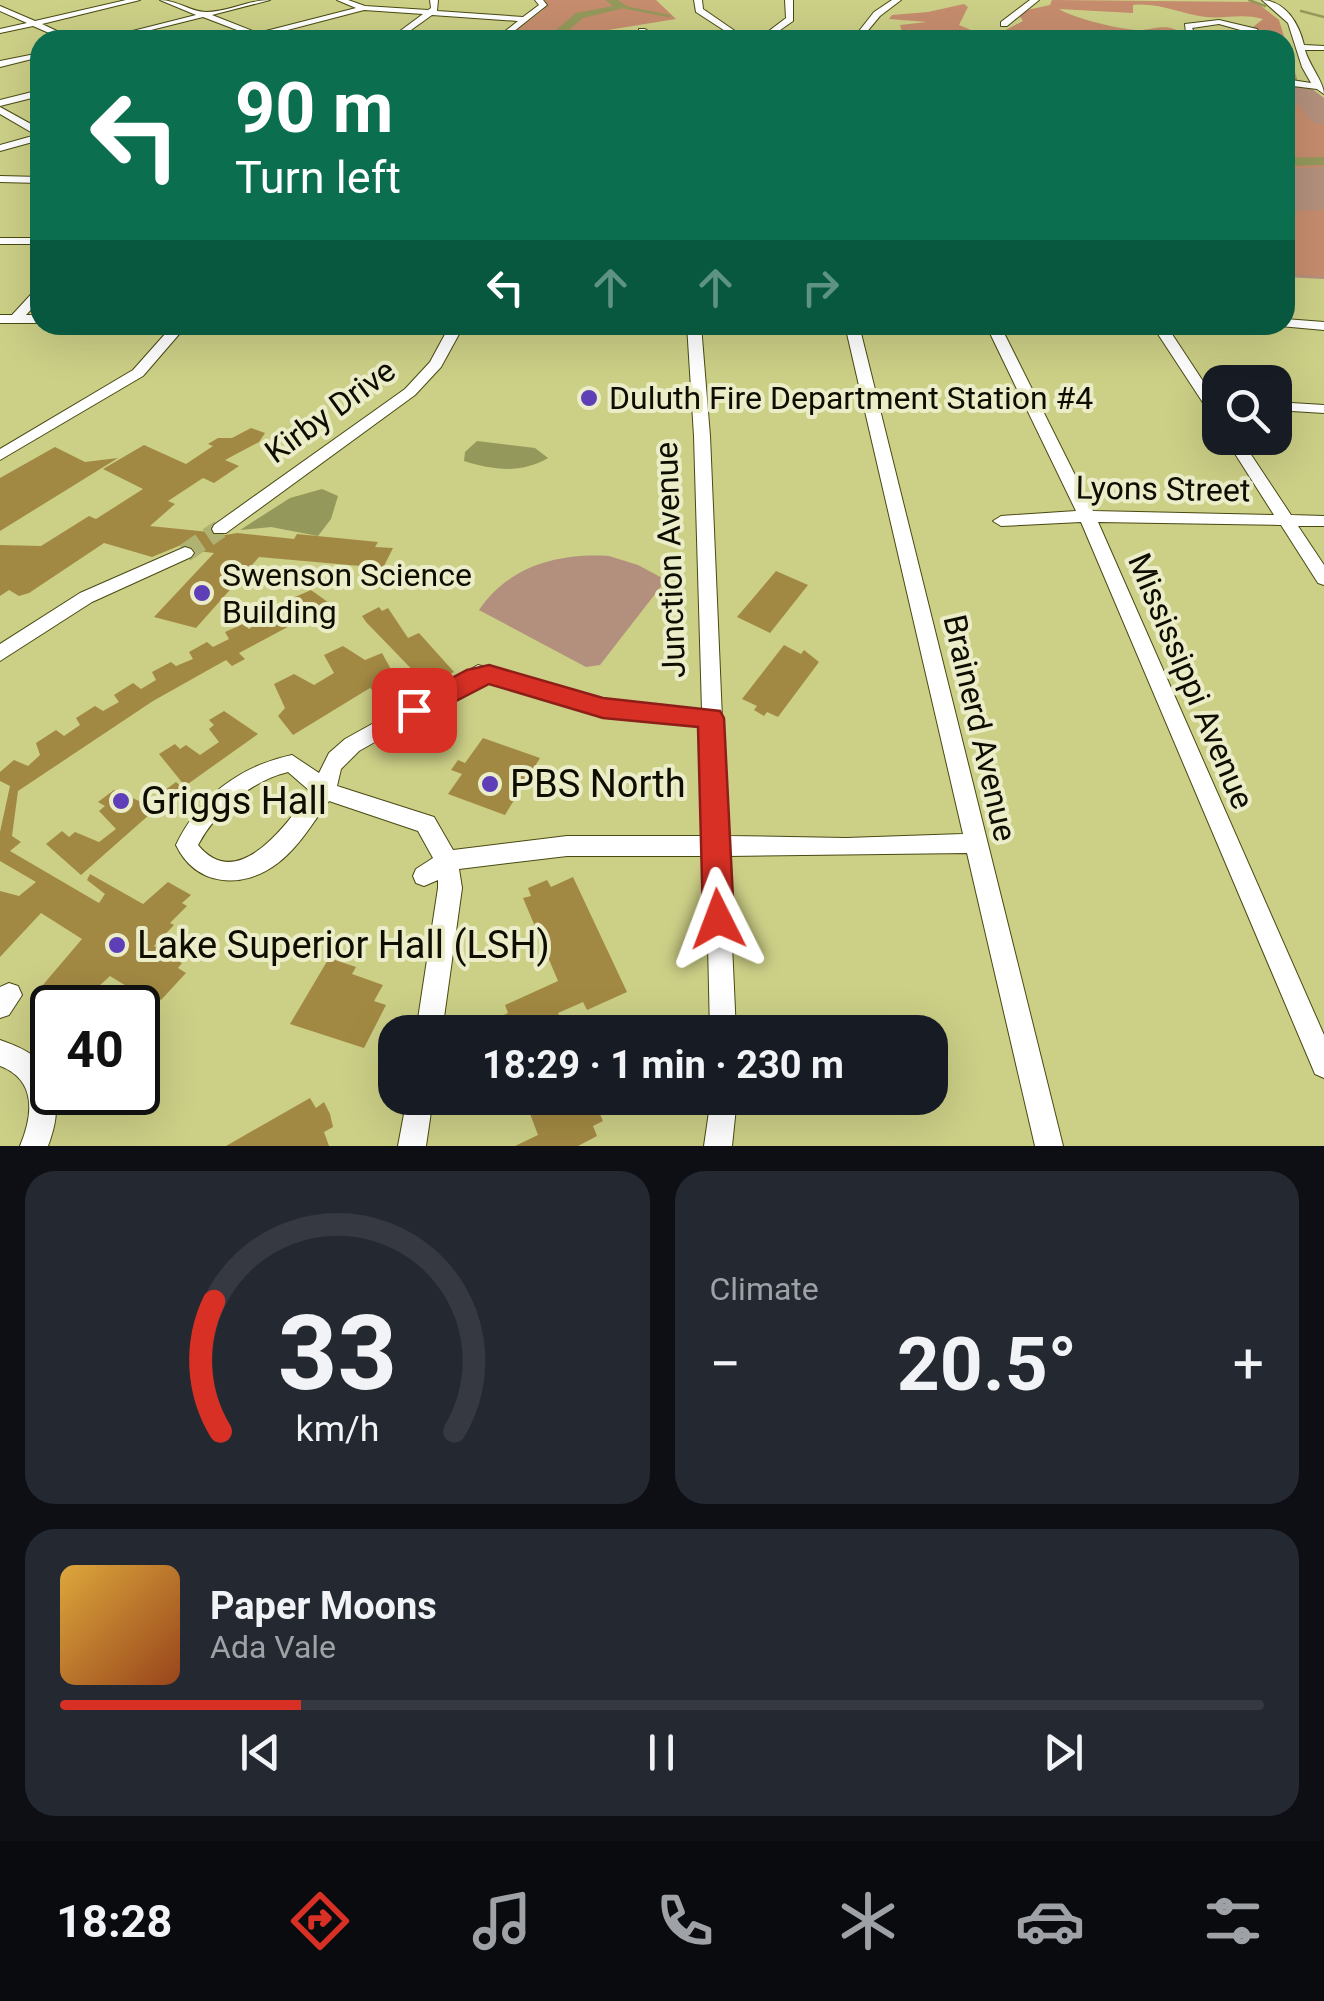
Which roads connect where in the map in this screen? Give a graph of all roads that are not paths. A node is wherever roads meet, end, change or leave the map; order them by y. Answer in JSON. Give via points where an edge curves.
{"nodes":[{"id":1,"x":12,"y":0,"type":"edge"},
{"id":2,"x":136,"y":0,"type":"edge"},
{"id":3,"x":164,"y":0,"type":"edge"},
{"id":4,"x":266,"y":0,"type":"edge"},
{"id":5,"x":342,"y":0,"type":"edge"},
{"id":6,"x":393,"y":0,"type":"edge"},
{"id":7,"x":434,"y":0,"type":"edge"},
{"id":8,"x":539,"y":0,"type":"edge"},
{"id":9,"x":698,"y":0,"type":"edge"},
{"id":10,"x":789,"y":0,"type":"edge"},
{"id":11,"x":896,"y":0,"type":"edge"},
{"id":12,"x":1036,"y":0,"type":"edge"},
{"id":13,"x":1266,"y":0,"type":"edge"},
{"id":14,"x":0,"y":5,"type":"edge"},
{"id":15,"x":364,"y":8,"type":"junction"},
{"id":16,"x":430,"y":12,"type":"junction"},
{"id":17,"x":205,"y":14,"type":"junction"},
{"id":18,"x":522,"y":19,"type":"junction"},
{"id":19,"x":35,"y":24,"type":"junction"},
{"id":20,"x":1004,"y":24,"type":"dead end"},
{"id":21,"x":49,"y":30,"type":"edge"},
{"id":22,"x":141,"y":30,"type":"edge"},
{"id":23,"x":244,"y":30,"type":"edge"},
{"id":24,"x":281,"y":30,"type":"edge"},
{"id":25,"x":406,"y":30,"type":"edge"},
{"id":26,"x":509,"y":30,"type":"edge"},
{"id":27,"x":729,"y":30,"type":"edge"},
{"id":28,"x":775,"y":30,"type":"edge"},
{"id":29,"x":864,"y":30,"type":"edge"},
{"id":30,"x":1189,"y":30,"type":"edge"},
{"id":31,"x":1251,"y":30,"type":"edge"},
{"id":32,"x":0,"y":31,"type":"edge"},
{"id":33,"x":1301,"y":47,"type":"junction"},
{"id":34,"x":1324,"y":48,"type":"edge"},
{"id":35,"x":30,"y":57,"type":"edge"},
{"id":36,"x":0,"y":64,"type":"edge"},
{"id":37,"x":1295,"y":84,"type":"edge"},
{"id":38,"x":1321,"y":88,"type":"edge"},
{"id":39,"x":30,"y":96,"type":"edge"},
{"id":40,"x":0,"y":107,"type":"edge"},
{"id":41,"x":30,"y":128,"type":"edge"},
{"id":42,"x":30,"y":138,"type":"edge"},
{"id":43,"x":0,"y":148,"type":"edge"},
{"id":44,"x":0,"y":179,"type":"edge"},
{"id":45,"x":30,"y":180,"type":"edge"},
{"id":46,"x":0,"y":241,"type":"edge"},
{"id":47,"x":30,"y":241,"type":"edge"},
{"id":48,"x":30,"y":303,"type":"edge"},
{"id":49,"x":16,"y":319,"type":"junction"},
{"id":50,"x":30,"y":319,"type":"edge"},
{"id":51,"x":0,"y":320,"type":"edge"},
{"id":52,"x":1295,"y":324,"type":"edge"},
{"id":53,"x":1324,"y":326,"type":"edge"},
{"id":54,"x":171,"y":335,"type":"edge"},
{"id":55,"x":452,"y":335,"type":"edge"},
{"id":56,"x":695,"y":335,"type":"edge"},
{"id":57,"x":854,"y":335,"type":"edge"},
{"id":58,"x":998,"y":335,"type":"edge"},
{"id":59,"x":1166,"y":335,"type":"edge"},
{"id":60,"x":1202,"y":389,"type":"edge"},
{"id":61,"x":1292,"y":405,"type":"edge"},
{"id":62,"x":1324,"y":409,"type":"edge"},
{"id":63,"x":0,"y":455,"type":"edge"},
{"id":64,"x":1243,"y":455,"type":"edge"},
{"id":65,"x":1087,"y":516,"type":"junction"},
{"id":66,"x":1001,"y":521,"type":"dead end"},
{"id":67,"x":1286,"y":521,"type":"junction"},
{"id":68,"x":1324,"y":522,"type":"edge"},
{"id":69,"x":220,"y":529,"type":"tunnel mouth"},
{"id":70,"x":185,"y":553,"type":"tunnel mouth"},
{"id":71,"x":1324,"y":578,"type":"edge"},
{"id":72,"x":0,"y":654,"type":"edge"},
{"id":73,"x":711,"y":718,"type":"junction"},
{"id":74,"x":325,"y":791,"type":"junction"},
{"id":75,"x":974,"y":843,"type":"junction"},
{"id":76,"x":715,"y":846,"type":"junction"},
{"id":77,"x":448,"y":861,"type":"junction"},
{"id":78,"x":424,"y":876,"type":"dead end"},
{"id":79,"x":432,"y":1015,"type":"edge"},
{"id":80,"x":723,"y":1015,"type":"edge"},
{"id":81,"x":0,"y":1053,"type":"edge"},
{"id":82,"x":1324,"y":1065,"type":"edge"},
{"id":83,"x":417,"y":1115,"type":"edge"},
{"id":84,"x":722,"y":1115,"type":"edge"},
{"id":85,"x":34,"y":1146,"type":"edge"},
{"id":86,"x":412,"y":1146,"type":"edge"},
{"id":87,"x":718,"y":1146,"type":"edge"},
{"id":88,"x":1050,"y":1146,"type":"edge"}],
"edges":[{"from":1,"to":14,"type":"street"},
{"from":2,"to":19,"type":"street"},
{"from":3,"to":17,"type":"street"},
{"from":4,"to":17,"type":"street"},
{"from":5,"to":15,"type":"street"},
{"from":6,"to":15,"type":"street"},
{"from":7,"to":16,"type":"street"},
{"from":8,"to":18,"type":"street","via":[[543,5]]},
{"from":9,"to":27,"type":"street","via":[[699,10]]},
{"from":10,"to":28,"type":"street","via":[[790,19]]},
{"from":11,"to":29,"type":"street"},
{"from":12,"to":20,"type":"street"},
{"from":13,"to":33,"type":"street","via":[[1296,24]]},
{"from":14,"to":19,"type":"street"},
{"from":15,"to":16,"type":"street"},
{"from":15,"to":24,"type":"street"},
{"from":16,"to":18,"type":"street"},
{"from":16,"to":25,"type":"street"},
{"from":17,"to":22,"type":"street"},
{"from":17,"to":23,"type":"street"},
{"from":18,"to":26,"type":"street"},
{"from":19,"to":21,"type":"street"},
{"from":19,"to":32,"type":"street"},
{"from":30,"to":31,"type":"street","via":[[1228,23]]},
{"from":33,"to":34,"type":"street"},
{"from":33,"to":38,"type":"street","via":[[1306,71]]},
{"from":35,"to":36,"type":"street"},
{"from":37,"to":38,"type":"street"},
{"from":39,"to":40,"type":"street"},
{"from":40,"to":41,"type":"street"},
{"from":42,"to":43,"type":"street"},
{"from":44,"to":45,"type":"street"},
{"from":46,"to":47,"type":"street"},
{"from":48,"to":49,"type":"street"},
{"from":49,"to":50,"type":"street"},
{"from":49,"to":51,"type":"street"},
{"from":52,"to":53,"type":"street"},
{"from":54,"to":63,"type":"street","via":[[138,374]]},
{"from":55,"to":69,"type":"street","name":"Kirby Drive","via":[[410,392]]},
{"from":56,"to":73,"type":"street","name":"Junction Avenue"},
{"from":57,"to":75,"type":"street","name":"Brainerd Avenue"},
{"from":58,"to":65,"type":"street","name":"Mississippi Avenue"},
{"from":59,"to":60,"type":"street"},
{"from":61,"to":62,"type":"street"},
{"from":64,"to":67,"type":"street"},
{"from":65,"to":66,"type":"street","name":"Lyons Street"},
{"from":65,"to":67,"type":"street","name":"Lyons Street"},
{"from":65,"to":82,"type":"street","name":"Mississippi Avenue"},
{"from":67,"to":68,"type":"street","name":"Lyons Street"},
{"from":67,"to":71,"type":"street"},
{"from":70,"to":72,"type":"street","via":[[98,591]]},
{"from":73,"to":74,"type":"street","via":[[603,708],[484,673],[352,745],[328,770]]},
{"from":73,"to":76,"type":"street","name":"Junction Avenue"},
{"from":74,"to":74,"type":"street","via":[[292,763],[256,776],[208,812],[187,845],[192,857],[212,869],[260,864],[277,853]]},
{"from":74,"to":77,"type":"street","via":[[426,824]]},
{"from":75,"to":76,"type":"street"},
{"from":75,"to":88,"type":"street","name":"Brainerd Avenue"},
{"from":76,"to":77,"type":"street","via":[[567,846]]},
{"from":76,"to":80,"type":"street","name":"Junction Avenue"},
{"from":77,"to":78,"type":"street"},
{"from":77,"to":79,"type":"street"},
{"from":81,"to":85,"type":"street","via":[[16,1057],[40,1079],[45,1113]]},
{"from":83,"to":86,"type":"street"},
{"from":84,"to":87,"type":"street"}]}
